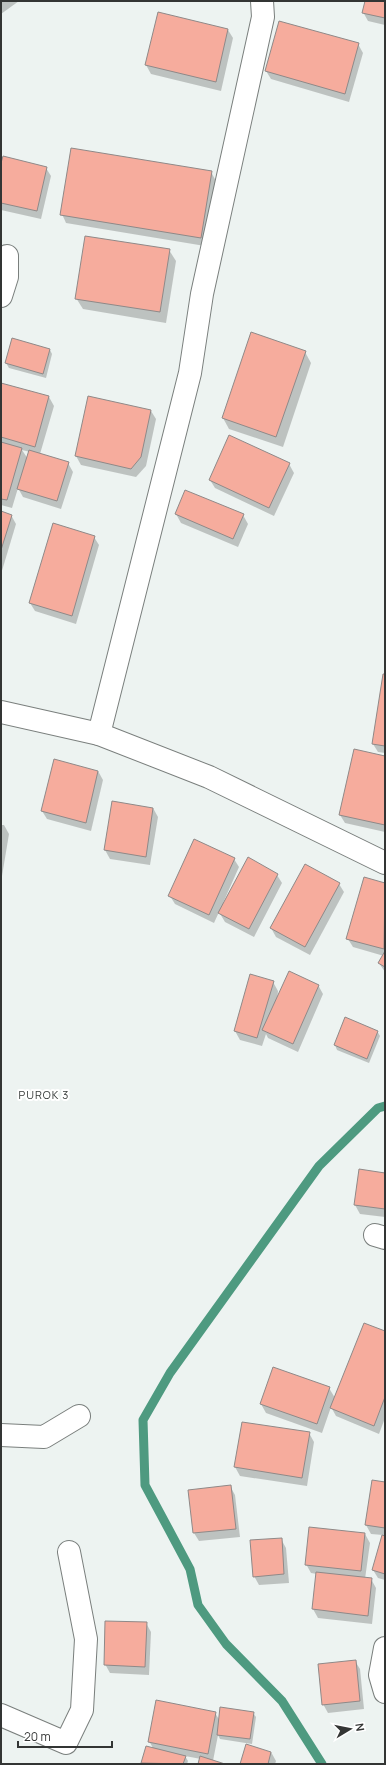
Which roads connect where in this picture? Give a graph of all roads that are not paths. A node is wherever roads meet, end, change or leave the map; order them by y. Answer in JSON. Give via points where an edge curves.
{"nodes":[{"id":1,"x":262,"y":1,"type":"edge"},
{"id":2,"x":7,"y":256,"type":"dead end"},
{"id":3,"x":1,"y":296,"type":"edge"},
{"id":4,"x":1,"y":712,"type":"edge"},
{"id":5,"x":99,"y":734,"type":"junction"},
{"id":6,"x":385,"y":863,"type":"edge"},
{"id":7,"x":79,"y":1416,"type":"dead end"},
{"id":8,"x":1,"y":1434,"type":"edge"},
{"id":9,"x":69,"y":1552,"type":"dead end"},
{"id":10,"x":385,"y":1648,"type":"edge"},
{"id":11,"x":385,"y":1692,"type":"edge"},
{"id":12,"x":1,"y":1715,"type":"edge"}],
"edges":[{"from":1,"to":5,"type":"street","via":[[263,17],[202,294],[190,373]]},
{"from":2,"to":3,"type":"street","via":[[7,277]]},
{"from":4,"to":5,"type":"street"},
{"from":5,"to":6,"type":"street","via":[[209,777]]},
{"from":7,"to":8,"type":"street","via":[[44,1437]]},
{"from":9,"to":12,"type":"street","via":[[86,1639],[82,1710],[66,1743]]},
{"from":10,"to":11,"type":"street","via":[[380,1675]]}]}
